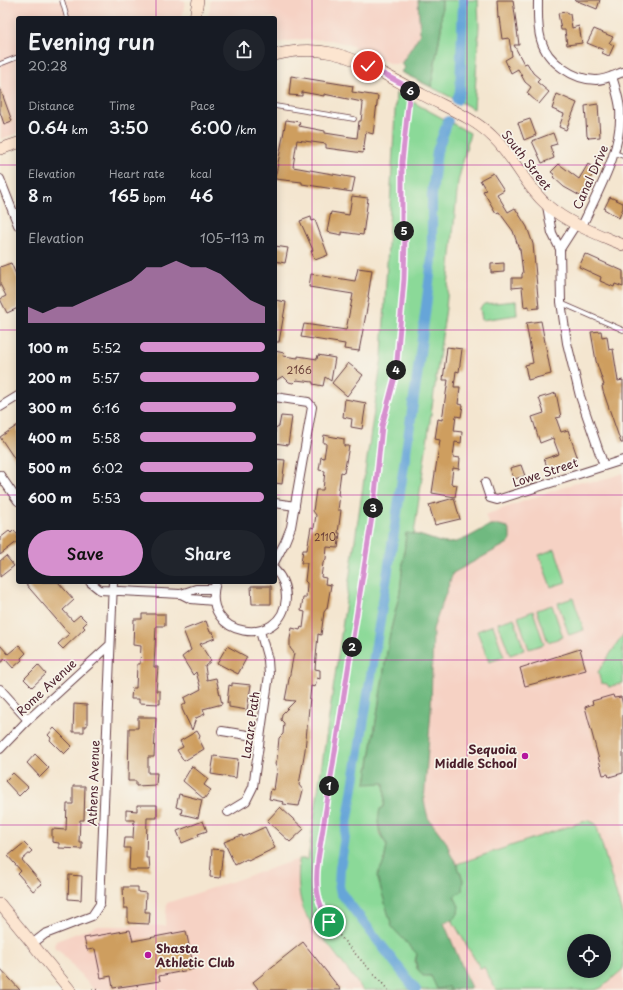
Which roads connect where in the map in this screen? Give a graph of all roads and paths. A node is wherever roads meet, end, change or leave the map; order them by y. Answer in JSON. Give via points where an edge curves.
{"nodes":[{"id":1,"x":62,"y":0,"type":"edge"},
{"id":2,"x":198,"y":0,"type":"edge"},
{"id":3,"x":538,"y":0,"type":"edge"},
{"id":4,"x":66,"y":16,"type":"edge"},
{"id":5,"x":195,"y":16,"type":"edge"},
{"id":6,"x":277,"y":55,"type":"edge"},
{"id":7,"x":16,"y":58,"type":"edge"},
{"id":8,"x":0,"y":64,"type":"edge"},
{"id":9,"x":623,"y":72,"type":"edge"},
{"id":10,"x":612,"y":76,"type":"junction"},
{"id":11,"x":410,"y":88,"type":"junction"},
{"id":12,"x":277,"y":106,"type":"edge"},
{"id":13,"x":354,"y":118,"type":"dead end"},
{"id":14,"x":16,"y":144,"type":"edge"},
{"id":15,"x":0,"y":149,"type":"edge"},
{"id":16,"x":615,"y":153,"type":"junction"},
{"id":17,"x":623,"y":156,"type":"edge"},
{"id":18,"x":0,"y":179,"type":"edge"},
{"id":19,"x":547,"y":206,"type":"junction"},
{"id":20,"x":16,"y":220,"type":"edge"},
{"id":21,"x":579,"y":225,"type":"junction"},
{"id":22,"x":623,"y":245,"type":"edge"},
{"id":23,"x":560,"y":249,"type":"junction"},
{"id":24,"x":561,"y":302,"type":"junction"},
{"id":25,"x":623,"y":330,"type":"edge"},
{"id":26,"x":16,"y":397,"type":"edge"},
{"id":27,"x":277,"y":397,"type":"edge"},
{"id":28,"x":0,"y":407,"type":"edge"},
{"id":29,"x":623,"y":460,"type":"edge"},
{"id":30,"x":604,"y":466,"type":"junction"},
{"id":31,"x":0,"y":475,"type":"edge"},
{"id":32,"x":485,"y":483,"type":"dead end"},
{"id":33,"x":16,"y":498,"type":"edge"},
{"id":34,"x":277,"y":503,"type":"edge"},
{"id":35,"x":295,"y":506,"type":"junction"},
{"id":36,"x":277,"y":557,"type":"edge"},
{"id":37,"x":277,"y":574,"type":"edge"},
{"id":38,"x":92,"y":584,"type":"edge"},
{"id":39,"x":113,"y":584,"type":"edge"},
{"id":40,"x":215,"y":585,"type":"edge"},
{"id":41,"x":113,"y":591,"type":"junction"},
{"id":42,"x":181,"y":594,"type":"junction"},
{"id":43,"x":214,"y":601,"type":"junction"},
{"id":44,"x":260,"y":630,"type":"junction"},
{"id":45,"x":110,"y":644,"type":"junction"},
{"id":46,"x":0,"y":689,"type":"edge"},
{"id":47,"x":28,"y":720,"type":"junction"},
{"id":48,"x":222,"y":731,"type":"dead end"},
{"id":49,"x":260,"y":737,"type":"junction"},
{"id":50,"x":0,"y":749,"type":"edge"},
{"id":51,"x":228,"y":812,"type":"dead end"},
{"id":52,"x":0,"y":904,"type":"edge"},
{"id":53,"x":32,"y":944,"type":"junction"},
{"id":54,"x":137,"y":984,"type":"dead end"},
{"id":55,"x":92,"y":989,"type":"dead end"},
{"id":56,"x":70,"y":990,"type":"edge"},
{"id":57,"x":99,"y":990,"type":"edge"},
{"id":58,"x":123,"y":990,"type":"edge"},
{"id":59,"x":132,"y":990,"type":"edge"},
{"id":60,"x":388,"y":990,"type":"edge"}],
"edges":[{"from":1,"to":4,"type":"lane"},
{"from":2,"to":5,"type":"street"},
{"from":3,"to":10,"type":"street","via":[[541,41],[554,61],[581,78],[596,80]]},
{"from":6,"to":11,"type":"street","name":"South Street","via":[[305,51],[333,53],[360,63]]},
{"from":7,"to":8,"type":"lane"},
{"from":9,"to":10,"type":"street"},
{"from":10,"to":16,"type":"street","name":"Canal Drive","via":[[621,113],[620,136]]},
{"from":11,"to":19,"type":"street","name":"South Street","via":[[469,118],[487,131],[500,144],[530,189]]},
{"from":11,"to":60,"type":"path","via":[[402,162],[404,293],[396,373],[382,426],[374,504],[316,872],[318,900],[322,910],[336,931]]},
{"from":12,"to":13,"type":"lane"},
{"from":14,"to":15,"type":"street"},
{"from":16,"to":17,"type":"lane"},
{"from":16,"to":21,"type":"street","name":"Canal Drive"},
{"from":18,"to":20,"type":"street"},
{"from":19,"to":21,"type":"street","name":"South Street"},
{"from":19,"to":23,"type":"street","via":[[552,233]]},
{"from":21,"to":22,"type":"street","name":"South Street"},
{"from":21,"to":23,"type":"street","name":"Canal Drive"},
{"from":23,"to":24,"type":"street"},
{"from":24,"to":25,"type":"lane"},
{"from":24,"to":30,"type":"street","via":[[572,368]]},
{"from":26,"to":28,"type":"street"},
{"from":27,"to":35,"type":"street","via":[[308,402],[312,408]]},
{"from":29,"to":30,"type":"street","name":"Lowe Street"},
{"from":30,"to":32,"type":"street","name":"Lowe Street","via":[[497,500],[490,498]]},
{"from":31,"to":33,"type":"street"},
{"from":34,"to":35,"type":"street"},
{"from":35,"to":36,"type":"street","via":[[288,535]]},
{"from":37,"to":44,"type":"street","via":[[285,588],[282,612],[276,620]]},
{"from":38,"to":41,"type":"street","via":[[100,590]]},
{"from":39,"to":41,"type":"street","name":"Athens Avenue"},
{"from":40,"to":42,"type":"street"},
{"from":40,"to":43,"type":"street"},
{"from":41,"to":42,"type":"street"},
{"from":41,"to":45,"type":"street","name":"Athens Avenue"},
{"from":42,"to":43,"type":"street"},
{"from":43,"to":44,"type":"street","via":[[218,613],[228,625],[243,631]]},
{"from":44,"to":49,"type":"street","name":"Lazare Path","via":[[270,675]]},
{"from":45,"to":47,"type":"street","name":"Rome Avenue"},
{"from":45,"to":53,"type":"street","name":"Athens Avenue","via":[[100,904],[92,916],[45,934]]},
{"from":46,"to":47,"type":"street"},
{"from":47,"to":50,"type":"street","name":"Rome Avenue"},
{"from":48,"to":49,"type":"street"},
{"from":49,"to":51,"type":"street","name":"Lazare Path","via":[[252,792],[242,804]]},
{"from":52,"to":53,"type":"street"},
{"from":53,"to":56,"type":"street"},
{"from":54,"to":59,"type":"path","via":[[138,989]]},
{"from":55,"to":57,"type":"path"},
{"from":58,"to":59,"type":"path"}]}
